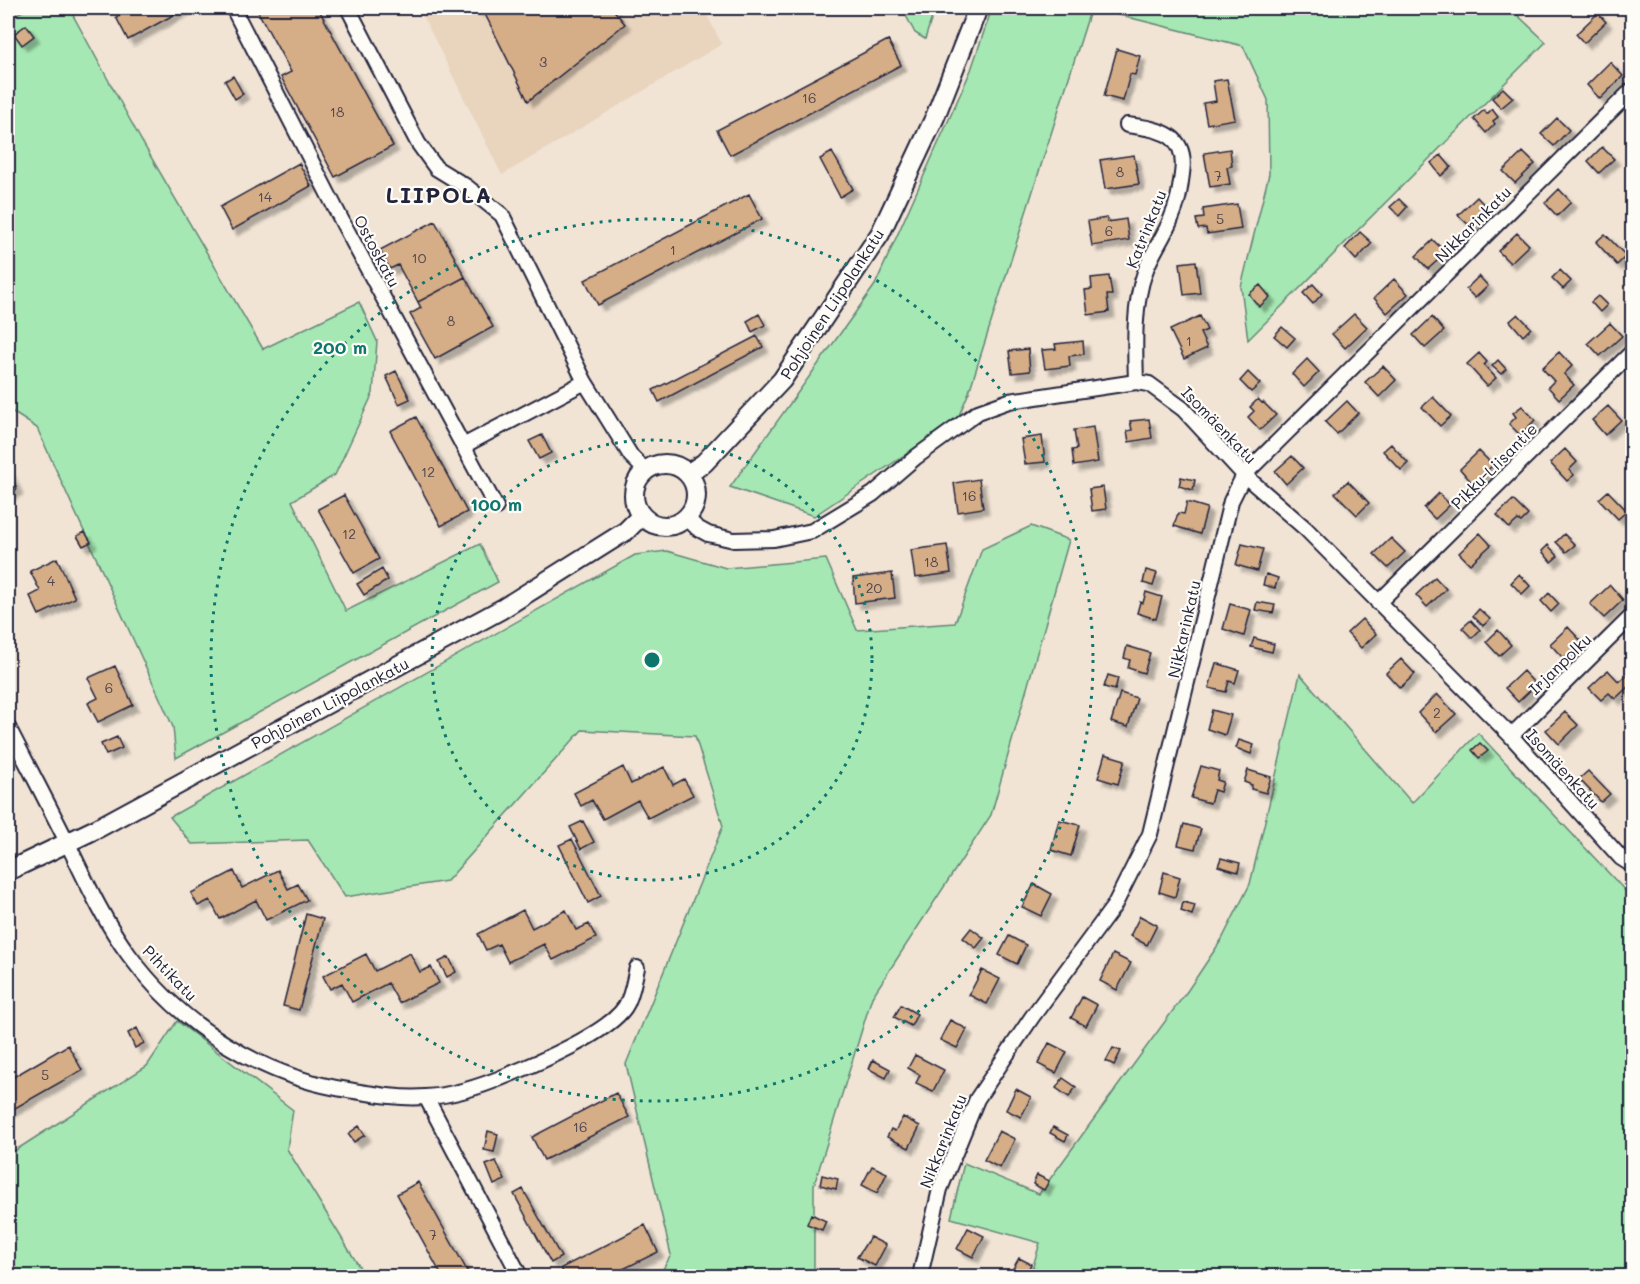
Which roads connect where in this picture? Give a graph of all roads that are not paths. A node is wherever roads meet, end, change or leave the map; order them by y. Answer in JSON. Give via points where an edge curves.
{"nodes":[{"id":1,"x":233,"y":8,"type":"edge"},
{"id":2,"x":348,"y":8,"type":"edge"},
{"id":3,"x":978,"y":8,"type":"edge"},
{"id":4,"x":1632,"y":90,"type":"edge"},
{"id":5,"x":1127,"y":125,"type":"dead end"},
{"id":6,"x":1632,"y":352,"type":"edge"},
{"id":7,"x":585,"y":382,"type":"junction"},
{"id":8,"x":1136,"y":382,"type":"junction"},
{"id":9,"x":463,"y":446,"type":"junction"},
{"id":10,"x":645,"y":470,"type":"junction"},
{"id":11,"x":689,"y":473,"type":"junction"},
{"id":12,"x":1244,"y":475,"type":"junction"},
{"id":13,"x":496,"y":507,"type":"dead end"},
{"id":14,"x":641,"y":516,"type":"junction"},
{"id":15,"x":687,"y":518,"type":"junction"},
{"id":16,"x":1378,"y":603,"type":"junction"},
{"id":17,"x":1632,"y":616,"type":"edge"},
{"id":18,"x":8,"y":727,"type":"edge"},
{"id":19,"x":1511,"y":736,"type":"junction"},
{"id":20,"x":68,"y":843,"type":"junction"},
{"id":21,"x":1627,"y":862,"type":"edge"},
{"id":22,"x":8,"y":871,"type":"edge"},
{"id":23,"x":637,"y":968,"type":"dead end"},
{"id":24,"x":426,"y":1097,"type":"junction"},
{"id":25,"x":520,"y":1276,"type":"edge"},
{"id":26,"x":920,"y":1276,"type":"edge"}],
"edges":[{"from":1,"to":9,"type":"street","name":"Ostoskatu"},
{"from":2,"to":7,"type":"street","via":[[418,142],[436,168],[502,215]]},
{"from":3,"to":11,"type":"street","name":"Pohjoinen Liipolankatu","via":[[935,117],[880,234],[782,380],[704,463]]},
{"from":4,"to":12,"type":"street","name":"Nikkarinkatu"},
{"from":5,"to":8,"type":"street","name":"Katrinkatu","via":[[1171,137],[1180,146],[1183,164],[1172,218],[1144,273],[1137,311]]},
{"from":6,"to":16,"type":"street","name":"Pikku-Liisantie"},
{"from":7,"to":9,"type":"street"},
{"from":7,"to":10,"type":"street","via":[[631,456]]},
{"from":8,"to":12,"type":"street","name":"Isomäenkatu","via":[[1149,384],[1183,409]]},
{"from":8,"to":15,"type":"street","via":[[1010,401],[978,412],[873,494],[812,531],[774,539],[734,540],[708,534]]},
{"from":9,"to":13,"type":"street","name":"Ostoskatu"},
{"from":10,"to":11,"type":"street","via":[[666,462]]},
{"from":10,"to":14,"type":"street","via":[[633,493]]},
{"from":11,"to":15,"type":"street","via":[[696,487],[695,506]]},
{"from":12,"to":16,"type":"street","name":"Isomäenkatu","via":[[1306,529]]},
{"from":12,"to":26,"type":"street","name":"Nikkarinkatu","via":[[1231,501],[1150,834],[1114,906],[977,1098],[940,1189]]},
{"from":14,"to":15,"type":"street","via":[[655,525],[666,526]]},
{"from":14,"to":20,"type":"street","name":"Pohjoinen Liipolankatu","via":[[626,531],[502,609]]},
{"from":16,"to":19,"type":"street","name":"Isomäenkatu"},
{"from":17,"to":19,"type":"street","name":"Irjanpolku"},
{"from":18,"to":20,"type":"street","name":"Pihtikatu"},
{"from":19,"to":21,"type":"street","name":"Isomäenkatu"},
{"from":20,"to":22,"type":"street","name":"Pohjoinen Liipolankatu"},
{"from":20,"to":24,"type":"street","name":"Pihtikatu","via":[[107,922],[129,956],[212,1036],[302,1080],[388,1096]]},
{"from":23,"to":24,"type":"street","name":"Pihtikatu","via":[[625,1006],[605,1026],[543,1061],[482,1086]]},
{"from":24,"to":25,"type":"street"}]}
